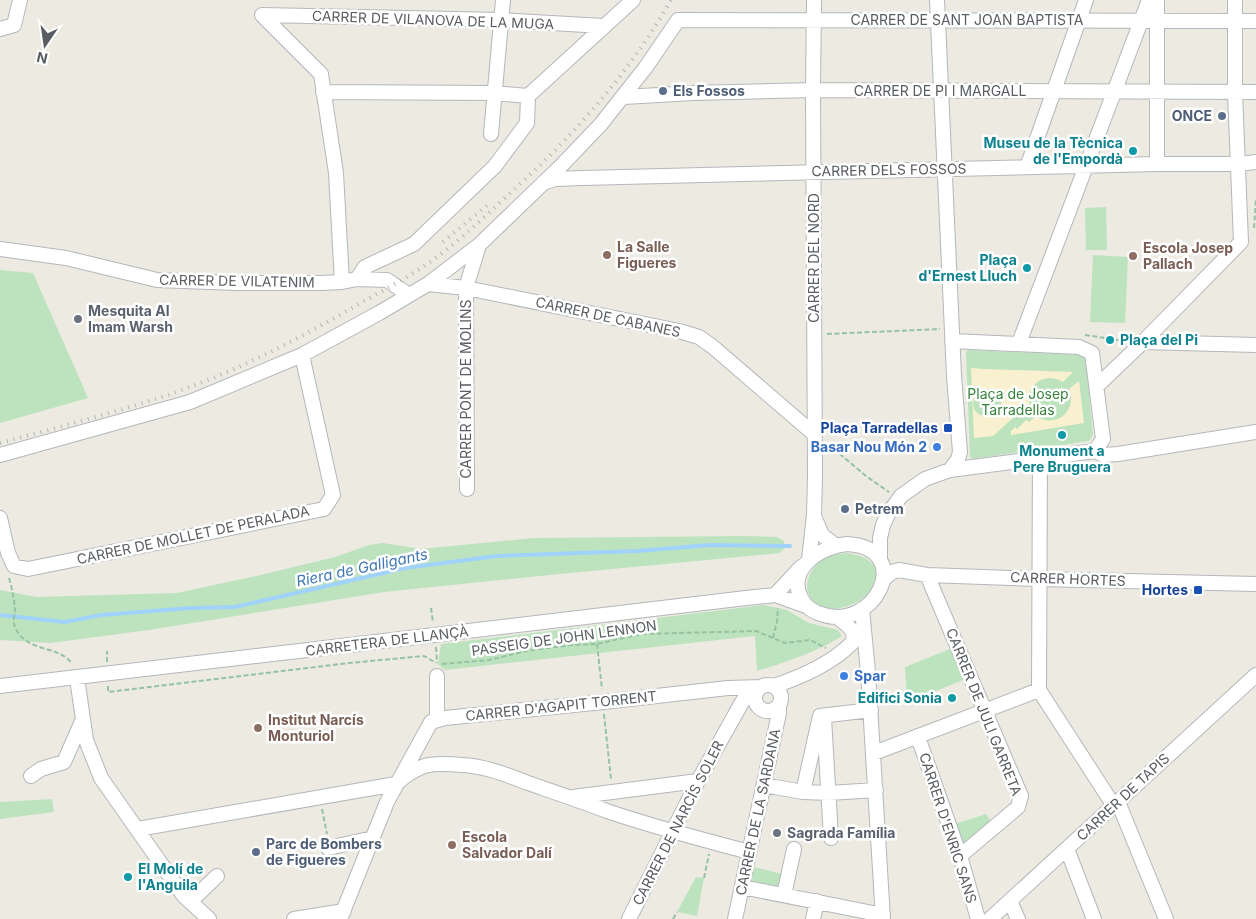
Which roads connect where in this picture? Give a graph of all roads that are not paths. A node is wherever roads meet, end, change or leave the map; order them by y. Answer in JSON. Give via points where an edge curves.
{"nodes":[{"id":1,"x":20,"y":0,"type":"edge"},
{"id":2,"x":503,"y":0,"type":"edge"},
{"id":3,"x":633,"y":0,"type":"edge"},
{"id":4,"x":814,"y":0,"type":"edge"},
{"id":5,"x":936,"y":0,"type":"edge"},
{"id":6,"x":1086,"y":0,"type":"edge"},
{"id":7,"x":1149,"y":0,"type":"edge"},
{"id":8,"x":1157,"y":0,"type":"edge"},
{"id":9,"x":1235,"y":0,"type":"edge"},
{"id":10,"x":501,"y":20,"type":"junction"},
{"id":11,"x":814,"y":20,"type":"junction"},
{"id":12,"x":937,"y":20,"type":"junction"},
{"id":13,"x":1079,"y":20,"type":"junction"},
{"id":14,"x":1140,"y":21,"type":"junction"},
{"id":15,"x":1235,"y":21,"type":"junction"},
{"id":16,"x":1256,"y":21,"type":"edge"},
{"id":17,"x":1156,"y":22,"type":"junction"},
{"id":18,"x":603,"y":26,"type":"junction"},
{"id":19,"x":0,"y":29,"type":"edge"},
{"id":20,"x":813,"y":90,"type":"junction"},
{"id":21,"x":1054,"y":91,"type":"junction"},
{"id":22,"x":323,"y":92,"type":"junction"},
{"id":23,"x":494,"y":92,"type":"junction"},
{"id":24,"x":941,"y":92,"type":"junction"},
{"id":25,"x":1114,"y":92,"type":"junction"},
{"id":26,"x":1158,"y":92,"type":"junction"},
{"id":27,"x":1235,"y":92,"type":"junction"},
{"id":28,"x":1256,"y":92,"type":"edge"},
{"id":29,"x":528,"y":96,"type":"junction"},
{"id":30,"x":624,"y":97,"type":"junction"},
{"id":31,"x":491,"y":134,"type":"dead end"},
{"id":32,"x":1256,"y":162,"type":"edge"},
{"id":33,"x":1157,"y":164,"type":"junction"},
{"id":34,"x":1238,"y":164,"type":"junction"},
{"id":35,"x":1087,"y":166,"type":"junction"},
{"id":36,"x":1028,"y":167,"type":"junction"},
{"id":37,"x":945,"y":169,"type":"junction"},
{"id":38,"x":814,"y":172,"type":"junction"},
{"id":39,"x":540,"y":184,"type":"junction"},
{"id":40,"x":479,"y":245,"type":"junction"},
{"id":41,"x":0,"y":249,"type":"edge"},
{"id":42,"x":357,"y":279,"type":"junction"},
{"id":43,"x":342,"y":282,"type":"junction"},
{"id":44,"x":428,"y":284,"type":"junction"},
{"id":45,"x":466,"y":288,"type":"junction"},
{"id":46,"x":409,"y":295,"type":"junction"},
{"id":47,"x":952,"y":335,"type":"junction"},
{"id":48,"x":1143,"y":342,"type":"junction"},
{"id":49,"x":1019,"y":343,"type":"junction"},
{"id":50,"x":1256,"y":345,"type":"edge"},
{"id":51,"x":302,"y":355,"type":"junction"},
{"id":52,"x":1097,"y":386,"type":"junction"},
{"id":53,"x":1256,"y":432,"type":"edge"},
{"id":54,"x":814,"y":438,"type":"junction"},
{"id":55,"x":1095,"y":451,"type":"junction"},
{"id":56,"x":960,"y":452,"type":"junction"},
{"id":57,"x":0,"y":455,"type":"edge"},
{"id":58,"x":1040,"y":458,"type":"junction"},
{"id":59,"x":979,"y":467,"type":"junction"},
{"id":60,"x":950,"y":470,"type":"junction"},
{"id":61,"x":467,"y":489,"type":"dead end"},
{"id":62,"x":814,"y":515,"type":"junction"},
{"id":63,"x":0,"y":518,"type":"edge"},
{"id":64,"x":883,"y":525,"type":"junction"},
{"id":65,"x":856,"y":544,"type":"junction"},
{"id":66,"x":835,"y":545,"type":"junction"},
{"id":67,"x":880,"y":560,"type":"junction"},
{"id":68,"x":807,"y":563,"type":"junction"},
{"id":69,"x":928,"y":574,"type":"junction"},
{"id":70,"x":884,"y":579,"type":"junction"},
{"id":71,"x":1038,"y":579,"type":"junction"},
{"id":72,"x":1256,"y":584,"type":"edge"},
{"id":73,"x":775,"y":596,"type":"junction"},
{"id":74,"x":806,"y":606,"type":"junction"},
{"id":75,"x":862,"y":610,"type":"junction"},
{"id":76,"x":837,"y":617,"type":"junction"},
{"id":77,"x":841,"y":653,"type":"junction"},
{"id":78,"x":868,"y":668,"type":"junction"},
{"id":79,"x":437,"y":670,"type":"road end"},
{"id":80,"x":76,"y":674,"type":"junction"},
{"id":81,"x":1256,"y":675,"type":"edge"},
{"id":82,"x":0,"y":686,"type":"edge"},
{"id":83,"x":764,"y":688,"type":"junction"},
{"id":84,"x":1039,"y":690,"type":"junction"},
{"id":85,"x":779,"y":705,"type":"junction"},
{"id":86,"x":760,"y":708,"type":"junction"},
{"id":87,"x":871,"y":710,"type":"junction"},
{"id":88,"x":984,"y":710,"type":"junction"},
{"id":89,"x":824,"y":715,"type":"junction"},
{"id":90,"x":83,"y":718,"type":"junction"},
{"id":91,"x":437,"y":719,"type":"junction"},
{"id":92,"x":728,"y":727,"type":"junction"},
{"id":93,"x":918,"y":737,"type":"junction"},
{"id":94,"x":417,"y":747,"type":"junction"},
{"id":95,"x":874,"y":753,"type":"junction"},
{"id":96,"x":426,"y":766,"type":"junction"},
{"id":97,"x":31,"y":776,"type":"dead end"},
{"id":98,"x":698,"y":781,"type":"junction"},
{"id":99,"x":396,"y":784,"type":"junction"},
{"id":100,"x":764,"y":785,"type":"junction"},
{"id":101,"x":376,"y":787,"type":"junction"},
{"id":102,"x":876,"y":790,"type":"junction"},
{"id":103,"x":803,"y":792,"type":"junction"},
{"id":104,"x":829,"y":793,"type":"junction"},
{"id":105,"x":570,"y":797,"type":"junction"},
{"id":106,"x":387,"y":802,"type":"junction"},
{"id":107,"x":1116,"y":804,"type":"junction"},
{"id":108,"x":138,"y":829,"type":"junction"},
{"id":109,"x":673,"y":832,"type":"junction"},
{"id":110,"x":373,"y":838,"type":"junction"},
{"id":111,"x":831,"y":838,"type":"dead end"},
{"id":112,"x":329,"y":847,"type":"road end"},
{"id":113,"x":794,"y":849,"type":"dead end"},
{"id":114,"x":1067,"y":849,"type":"junction"},
{"id":115,"x":749,"y":852,"type":"junction"},
{"id":116,"x":960,"y":856,"type":"junction"},
{"id":117,"x":217,"y":876,"type":"dead end"},
{"id":118,"x":742,"y":887,"type":"junction"},
{"id":119,"x":784,"y":895,"type":"junction"},
{"id":120,"x":817,"y":901,"type":"junction"},
{"id":121,"x":1010,"y":901,"type":"junction"},
{"id":122,"x":190,"y":902,"type":"junction"},
{"id":123,"x":338,"y":915,"type":"edge"},
{"id":124,"x":883,"y":917,"type":"edge"},
{"id":125,"x":209,"y":919,"type":"edge"},
{"id":126,"x":294,"y":919,"type":"edge"},
{"id":127,"x":629,"y":919,"type":"edge"},
{"id":128,"x":735,"y":919,"type":"edge"},
{"id":129,"x":813,"y":919,"type":"edge"},
{"id":130,"x":978,"y":919,"type":"edge"},
{"id":131,"x":990,"y":919,"type":"edge"},
{"id":132,"x":1018,"y":919,"type":"edge"},
{"id":133,"x":1094,"y":919,"type":"edge"},
{"id":134,"x":1166,"y":919,"type":"edge"}],
"edges":[{"from":1,"to":19,"type":"street","via":[[14,24]]},
{"from":2,"to":10,"type":"street"},
{"from":3,"to":18,"type":"street"},
{"from":4,"to":11,"type":"street","name":"CARRER DEL NORD"},
{"from":5,"to":12,"type":"street"},
{"from":6,"to":13,"type":"street"},
{"from":7,"to":14,"type":"street"},
{"from":8,"to":17,"type":"street"},
{"from":9,"to":15,"type":"street"},
{"from":10,"to":18,"type":"street","name":"CARRER DE VILANOVA DE LA MUGA"},
{"from":10,"to":22,"type":"street","name":"CARRER DE VILANOVA DE LA MUGA","via":[[262,15],[321,74]]},
{"from":10,"to":23,"type":"street"},
{"from":11,"to":12,"type":"street","name":"CARRER DE SANT JOAN BAPTISTA"},
{"from":11,"to":20,"type":"street","name":"CARRER DEL NORD"},
{"from":11,"to":30,"type":"street","name":"CARRER DE SANT JOAN BAPTISTA","via":[[678,20]]},
{"from":12,"to":13,"type":"street","name":"CARRER DE SANT JOAN BAPTISTA"},
{"from":12,"to":24,"type":"street"},
{"from":13,"to":14,"type":"street","name":"CARRER DE SANT JOAN BAPTISTA"},
{"from":13,"to":21,"type":"street"},
{"from":14,"to":17,"type":"street","name":"CARRER DE SANT JOAN BAPTISTA"},
{"from":14,"to":25,"type":"street"},
{"from":15,"to":16,"type":"street","name":"CARRER DE SANT JOAN BAPTISTA"},
{"from":15,"to":17,"type":"street","name":"CARRER DE SANT JOAN BAPTISTA"},
{"from":15,"to":27,"type":"street"},
{"from":17,"to":26,"type":"street"},
{"from":18,"to":29,"type":"street"},
{"from":20,"to":24,"type":"street","name":"CARRER DE PI I MARGALL"},
{"from":20,"to":30,"type":"street","name":"CARRER DE PI I MARGALL"},
{"from":20,"to":38,"type":"street","name":"CARRER DEL NORD"},
{"from":21,"to":24,"type":"street","name":"CARRER DE PI I MARGALL"},
{"from":21,"to":25,"type":"street","name":"CARRER DE PI I MARGALL"},
{"from":21,"to":36,"type":"street"},
{"from":22,"to":23,"type":"street"},
{"from":22,"to":43,"type":"street","via":[[336,173]]},
{"from":23,"to":29,"type":"street"},
{"from":23,"to":31,"type":"street"},
{"from":24,"to":37,"type":"street"},
{"from":25,"to":26,"type":"street","name":"CARRER DE PI I MARGALL"},
{"from":25,"to":35,"type":"street"},
{"from":26,"to":27,"type":"street","name":"CARRER DE PI I MARGALL"},
{"from":26,"to":33,"type":"street"},
{"from":27,"to":28,"type":"street","name":"CARRER DE PI I MARGALL"},
{"from":27,"to":34,"type":"street"},
{"from":29,"to":42,"type":"street","via":[[527,123],[496,166],[414,244],[365,267]]},
{"from":30,"to":39,"type":"street","via":[[561,166]]},
{"from":32,"to":34,"type":"street","name":"CARRER DELS FOSSOS"},
{"from":33,"to":34,"type":"street","name":"CARRER DELS FOSSOS"},
{"from":33,"to":35,"type":"street","name":"CARRER DELS FOSSOS"},
{"from":34,"to":48,"type":"street","via":[[1241,242]]},
{"from":35,"to":36,"type":"street","name":"CARRER DELS FOSSOS"},
{"from":35,"to":49,"type":"street"},
{"from":36,"to":37,"type":"street","name":"CARRER DELS FOSSOS"},
{"from":37,"to":38,"type":"street","name":"CARRER DELS FOSSOS"},
{"from":37,"to":47,"type":"street"},
{"from":38,"to":39,"type":"street","name":"CARRER DELS FOSSOS","via":[[555,179]]},
{"from":38,"to":54,"type":"street","name":"CARRER DEL NORD"},
{"from":39,"to":40,"type":"street"},
{"from":40,"to":44,"type":"street"},
{"from":40,"to":45,"type":"street","name":"CARRER PONT DE MOLINS"},
{"from":41,"to":43,"type":"street","name":"CARRER DE VILATENIM","via":[[66,258],[157,280]]},
{"from":42,"to":43,"type":"street","name":"CARRER DE VILATENIM"},
{"from":42,"to":46,"type":"street","name":"CARRER DE VILATENIM","via":[[386,280]]},
{"from":44,"to":45,"type":"street","name":"CARRER DE CABANES"},
{"from":44,"to":46,"type":"street"},
{"from":45,"to":54,"type":"street","name":"CARRER DE CABANES","via":[[699,337]]},
{"from":45,"to":61,"type":"street","name":"CARRER PONT DE MOLINS"},
{"from":46,"to":51,"type":"street"},
{"from":47,"to":49,"type":"street"},
{"from":47,"to":56,"type":"street"},
{"from":48,"to":50,"type":"street"},
{"from":48,"to":52,"type":"street"},
{"from":49,"to":52,"type":"street","via":[[1079,347],[1092,353]]},
{"from":51,"to":57,"type":"street","via":[[190,402]]},
{"from":51,"to":63,"type":"street","name":"CARRER DE MOLLET DE PERALADA","via":[[333,495],[324,509],[28,569],[14,566]]},
{"from":52,"to":55,"type":"street","via":[[1103,440]]},
{"from":53,"to":55,"type":"street","via":[[1118,454],[1104,455]]},
{"from":54,"to":62,"type":"street","name":"CARRER DEL NORD"},
{"from":55,"to":58,"type":"street"},
{"from":56,"to":59,"type":"street","via":[[970,464]]},
{"from":56,"to":60,"type":"street"},
{"from":58,"to":59,"type":"street"},
{"from":58,"to":71,"type":"street"},
{"from":59,"to":60,"type":"street"},
{"from":60,"to":64,"type":"street","via":[[925,479],[901,496]]},
{"from":62,"to":66,"type":"street","name":"CARRER DEL NORD","via":[[822,535]]},
{"from":62,"to":68,"type":"street","name":"CARRER DEL NORD"},
{"from":64,"to":65,"type":"street"},
{"from":64,"to":67,"type":"street"},
{"from":65,"to":66,"type":"street"},
{"from":65,"to":67,"type":"street","via":[[868,548]]},
{"from":66,"to":68,"type":"street","via":[[822,550]]},
{"from":67,"to":70,"type":"street"},
{"from":68,"to":73,"type":"street"},
{"from":68,"to":74,"type":"street","via":[[798,583]]},
{"from":69,"to":70,"type":"street","name":"CARRER HORTES","via":[[899,570]]},
{"from":69,"to":71,"type":"street","name":"CARRER HORTES"},
{"from":69,"to":88,"type":"street","name":"CARRER DE JULI GARRETA"},
{"from":70,"to":75,"type":"street","via":[[876,598]]},
{"from":71,"to":72,"type":"street","name":"CARRER HORTES"},
{"from":71,"to":84,"type":"street"},
{"from":73,"to":74,"type":"street","name":"CARRETERA DE LLANÇÀ"},
{"from":73,"to":80,"type":"street","name":"CARRETERA DE LLANÇÀ","via":[[107,675]]},
{"from":74,"to":76,"type":"street","via":[[818,614]]},
{"from":75,"to":76,"type":"street"},
{"from":75,"to":78,"type":"street"},
{"from":76,"to":77,"type":"street","via":[[849,626],[854,638]]},
{"from":77,"to":78,"type":"street","via":[[856,656]]},
{"from":77,"to":83,"type":"street","name":"CARRER DE NARCÍS SOLER","via":[[800,677]]},
{"from":78,"to":87,"type":"street"},
{"from":79,"to":91,"type":"street"},
{"from":80,"to":82,"type":"street","name":"CARRETERA DE LLANÇÀ"},
{"from":80,"to":90,"type":"street"},
{"from":81,"to":107,"type":"street","name":"CARRER DE TAPIS"},
{"from":83,"to":85,"type":"street","via":[[780,695]]},
{"from":83,"to":86,"type":"street","via":[[755,700]]},
{"from":83,"to":91,"type":"street","name":"CARRER D'AGAPIT TORRENT","via":[[728,688]]},
{"from":83,"to":92,"type":"street","name":"CARRER DE NARCÍS SOLER","via":[[746,696]]},
{"from":84,"to":88,"type":"street"},
{"from":84,"to":107,"type":"street"},
{"from":85,"to":86,"type":"street","via":[[770,710]]},
{"from":85,"to":100,"type":"street","name":"CARRER DE LA SARDANA"},
{"from":86,"to":92,"type":"street","name":"CARRER DE NARCÍS SOLER"},
{"from":87,"to":89,"type":"street"},
{"from":87,"to":95,"type":"street"},
{"from":88,"to":93,"type":"street"},
{"from":88,"to":116,"type":"street","name":"CARRER DE JULI GARRETA","via":[[1021,801],[1006,818]]},
{"from":89,"to":103,"type":"street","via":[[820,716]]},
{"from":89,"to":104,"type":"street"},
{"from":90,"to":97,"type":"street","via":[[64,762],[41,769]]},
{"from":90,"to":108,"type":"street","via":[[86,740],[101,778]]},
{"from":91,"to":94,"type":"street","via":[[431,722]]},
{"from":92,"to":98,"type":"street","name":"CARRER DE NARCÍS SOLER"},
{"from":93,"to":95,"type":"street"},
{"from":93,"to":116,"type":"street","name":"CARRER D'ENRIC SANS"},
{"from":94,"to":96,"type":"street","via":[[419,759]]},
{"from":94,"to":99,"type":"street"},
{"from":95,"to":102,"type":"street"},
{"from":96,"to":99,"type":"street","via":[[409,772]]},
{"from":96,"to":105,"type":"street","via":[[464,765],[497,772]]},
{"from":98,"to":105,"type":"street"},
{"from":98,"to":109,"type":"street","name":"CARRER DE NARCÍS SOLER"},
{"from":99,"to":101,"type":"street"},
{"from":99,"to":106,"type":"street"},
{"from":100,"to":103,"type":"street"},
{"from":100,"to":115,"type":"street","name":"CARRER DE LA SARDANA"},
{"from":101,"to":106,"type":"street"},
{"from":101,"to":108,"type":"street"},
{"from":102,"to":104,"type":"street"},
{"from":102,"to":124,"type":"street"},
{"from":103,"to":104,"type":"street"},
{"from":104,"to":111,"type":"street"},
{"from":105,"to":109,"type":"street"},
{"from":106,"to":110,"type":"street"},
{"from":107,"to":114,"type":"street","name":"CARRER DE TAPIS"},
{"from":107,"to":134,"type":"street"},
{"from":108,"to":122,"type":"street"},
{"from":109,"to":115,"type":"street"},
{"from":109,"to":127,"type":"street","name":"CARRER DE NARCÍS SOLER"},
{"from":110,"to":112,"type":"street"},
{"from":110,"to":123,"type":"street"},
{"from":113,"to":119,"type":"street"},
{"from":114,"to":121,"type":"street","name":"CARRER DE TAPIS"},
{"from":114,"to":133,"type":"street"},
{"from":115,"to":118,"type":"street","name":"CARRER DE LA SARDANA"},
{"from":116,"to":130,"type":"street","name":"CARRER D'ENRIC SANS"},
{"from":117,"to":122,"type":"street"},
{"from":118,"to":119,"type":"street"},
{"from":118,"to":128,"type":"street","name":"CARRER DE LA SARDANA"},
{"from":119,"to":120,"type":"street"},
{"from":120,"to":124,"type":"street"},
{"from":120,"to":129,"type":"street"},
{"from":121,"to":131,"type":"street","name":"CARRER DE TAPIS"},
{"from":121,"to":132,"type":"street"},
{"from":122,"to":125,"type":"street"},
{"from":123,"to":126,"type":"street"}]}
